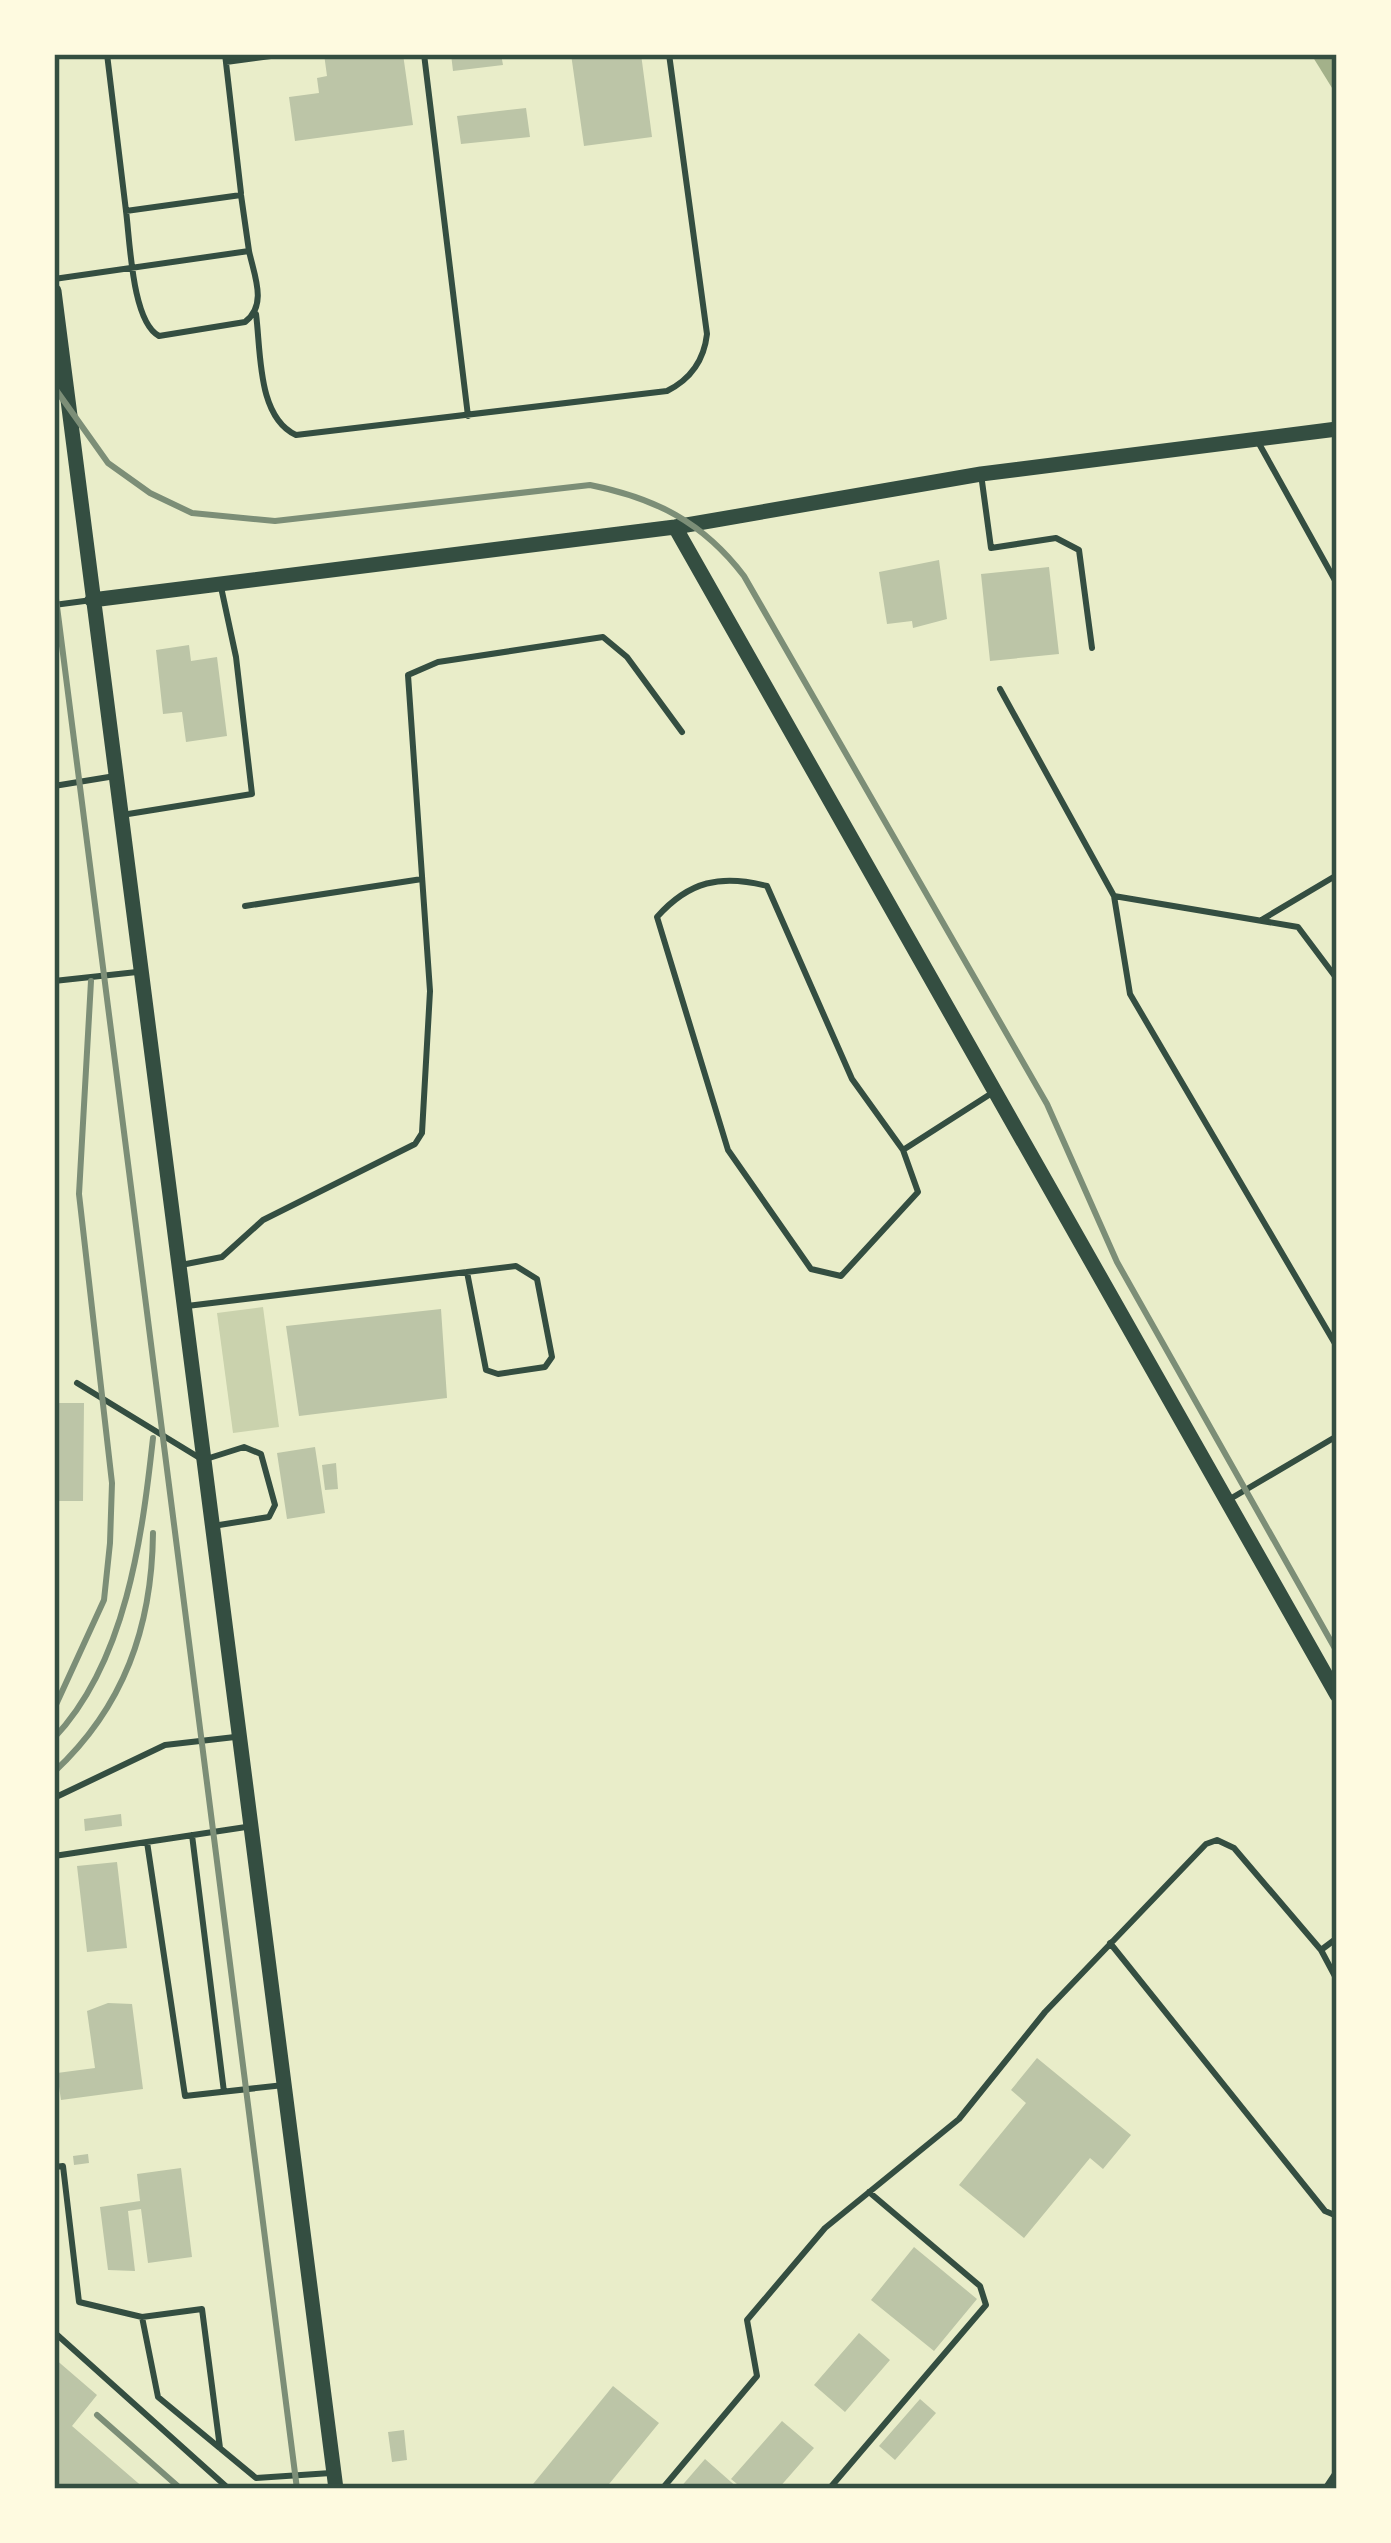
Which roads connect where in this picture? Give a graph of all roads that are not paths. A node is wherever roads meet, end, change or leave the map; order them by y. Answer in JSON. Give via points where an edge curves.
{"nodes":[{"id":1,"x":107,"y":54,"type":"edge"},
{"id":2,"x":286,"y":54,"type":"edge"},
{"id":3,"x":424,"y":54,"type":"edge"},
{"id":4,"x":668,"y":54,"type":"edge"},
{"id":5,"x":225,"y":58,"type":"edge"},
{"id":6,"x":242,"y":195,"type":"junction"},
{"id":7,"x":126,"y":211,"type":"junction"},
{"id":8,"x":249,"y":251,"type":"junction"},
{"id":9,"x":133,"y":267,"type":"junction"},
{"id":10,"x":54,"y":279,"type":"edge"},
{"id":11,"x":54,"y":291,"type":"edge"},
{"id":12,"x":256,"y":314,"type":"junction"},
{"id":13,"x":468,"y":416,"type":"junction"},
{"id":14,"x":1337,"y":429,"type":"edge"},
{"id":15,"x":1256,"y":438,"type":"junction"},
{"id":16,"x":981,"y":474,"type":"junction"},
{"id":17,"x":675,"y":527,"type":"junction"},
{"id":18,"x":220,"y":584,"type":"junction"},
{"id":19,"x":1337,"y":584,"type":"edge"},
{"id":20,"x":92,"y":600,"type":"junction"},
{"id":21,"x":54,"y":605,"type":"edge"},
{"id":22,"x":1092,"y":647,"type":"dead end"},
{"id":23,"x":1000,"y":689,"type":"dead end"},
{"id":24,"x":682,"y":732,"type":"dead end"},
{"id":25,"x":115,"y":776,"type":"junction"},
{"id":26,"x":54,"y":785,"type":"edge"},
{"id":27,"x":121,"y":815,"type":"junction"},
{"id":28,"x":1337,"y":875,"type":"edge"},
{"id":29,"x":422,"y":879,"type":"junction"},
{"id":30,"x":1114,"y":896,"type":"junction"},
{"id":31,"x":245,"y":905,"type":"dead end"},
{"id":32,"x":1264,"y":919,"type":"junction"},
{"id":33,"x":140,"y":971,"type":"junction"},
{"id":34,"x":1337,"y":979,"type":"edge"},
{"id":35,"x":54,"y":982,"type":"edge"},
{"id":36,"x":995,"y":1092,"type":"junction"},
{"id":37,"x":903,"y":1150,"type":"junction"},
{"id":38,"x":178,"y":1266,"type":"junction"},
{"id":39,"x":466,"y":1272,"type":"junction"},
{"id":40,"x":183,"y":1307,"type":"junction"},
{"id":41,"x":1337,"y":1347,"type":"edge"},
{"id":42,"x":77,"y":1383,"type":"dead end"},
{"id":43,"x":1337,"y":1436,"type":"edge"},
{"id":44,"x":203,"y":1460,"type":"junction"},
{"id":45,"x":1227,"y":1501,"type":"junction"},
{"id":46,"x":212,"y":1526,"type":"junction"},
{"id":47,"x":1337,"y":1695,"type":"edge"},
{"id":48,"x":239,"y":1737,"type":"junction"},
{"id":49,"x":54,"y":1798,"type":"edge"},
{"id":50,"x":250,"y":1827,"type":"junction"},
{"id":51,"x":191,"y":1835,"type":"junction"},
{"id":52,"x":147,"y":1842,"type":"junction"},
{"id":53,"x":54,"y":1856,"type":"edge"},
{"id":54,"x":1337,"y":1938,"type":"edge"},
{"id":55,"x":1109,"y":1942,"type":"junction"},
{"id":56,"x":1321,"y":1950,"type":"junction"},
{"id":57,"x":1337,"y":1980,"type":"edge"},
{"id":58,"x":284,"y":2085,"type":"junction"},
{"id":59,"x":224,"y":2092,"type":"junction"},
{"id":60,"x":54,"y":2167,"type":"edge"},
{"id":61,"x":869,"y":2192,"type":"junction"},
{"id":62,"x":1337,"y":2216,"type":"edge"},
{"id":63,"x":142,"y":2317,"type":"junction"},
{"id":64,"x":54,"y":2332,"type":"edge"},
{"id":65,"x":220,"y":2448,"type":"junction"},
{"id":66,"x":1337,"y":2471,"type":"edge"},
{"id":67,"x":335,"y":2481,"type":"edge"},
{"id":68,"x":229,"y":2489,"type":"edge"},
{"id":69,"x":662,"y":2489,"type":"edge"},
{"id":70,"x":829,"y":2489,"type":"edge"},
{"id":71,"x":1325,"y":2489,"type":"edge"}],
"edges":[{"from":1,"to":7,"type":"lane"},
{"from":2,"to":5,"type":"lane"},
{"from":3,"to":13,"type":"lane"},
{"from":4,"to":13,"type":"lane","via":[[707,334],[697,367],[667,392]]},
{"from":5,"to":6,"type":"lane"},
{"from":6,"to":7,"type":"lane"},
{"from":6,"to":8,"type":"lane"},
{"from":7,"to":9,"type":"lane"},
{"from":8,"to":9,"type":"lane"},
{"from":8,"to":12,"type":"lane"},
{"from":9,"to":10,"type":"lane"},
{"from":9,"to":12,"type":"lane","via":[[143,320],[159,336]]},
{"from":11,"to":20,"type":"street"},
{"from":12,"to":13,"type":"lane","via":[[271,411],[288,431],[312,436]]},
{"from":14,"to":15,"type":"street"},
{"from":15,"to":16,"type":"street"},
{"from":15,"to":19,"type":"lane"},
{"from":16,"to":17,"type":"street"},
{"from":16,"to":22,"type":"lane","via":[[991,548],[1056,538],[1079,550]]},
{"from":17,"to":18,"type":"street"},
{"from":17,"to":36,"type":"street"},
{"from":18,"to":20,"type":"street"},
{"from":18,"to":27,"type":"lane","via":[[252,794]]},
{"from":20,"to":21,"type":"lane"},
{"from":20,"to":25,"type":"street"},
{"from":23,"to":30,"type":"lane"},
{"from":24,"to":29,"type":"lane","via":[[603,637],[438,662],[408,675]]},
{"from":25,"to":26,"type":"lane"},
{"from":25,"to":27,"type":"street"},
{"from":27,"to":33,"type":"street"},
{"from":28,"to":32,"type":"lane"},
{"from":29,"to":31,"type":"lane"},
{"from":29,"to":38,"type":"lane","via":[[430,991],[416,1144],[263,1220],[222,1257]]},
{"from":30,"to":32,"type":"lane"},
{"from":30,"to":41,"type":"lane","via":[[1130,994]]},
{"from":32,"to":34,"type":"lane","via":[[1298,927]]},
{"from":33,"to":35,"type":"lane"},
{"from":33,"to":38,"type":"street"},
{"from":36,"to":37,"type":"lane"},
{"from":36,"to":45,"type":"street"},
{"from":37,"to":37,"type":"lane","via":[[852,1079],[767,886],[733,877],[682,889],[658,917],[728,1150],[812,1269],[841,1276],[918,1192]]},
{"from":38,"to":40,"type":"street"},
{"from":39,"to":39,"type":"lane","via":[[516,1266],[537,1279],[552,1357],[545,1367],[486,1370]]},
{"from":39,"to":40,"type":"lane"},
{"from":40,"to":44,"type":"street"},
{"from":42,"to":44,"type":"lane"},
{"from":43,"to":45,"type":"lane"},
{"from":44,"to":46,"type":"street"},
{"from":44,"to":46,"type":"lane","via":[[244,1448],[261,1454],[275,1504],[269,1517]]},
{"from":45,"to":47,"type":"street"},
{"from":46,"to":48,"type":"street"},
{"from":48,"to":49,"type":"lane","via":[[165,1745]]},
{"from":48,"to":50,"type":"street"},
{"from":50,"to":51,"type":"lane"},
{"from":50,"to":58,"type":"street"},
{"from":51,"to":52,"type":"lane"},
{"from":51,"to":59,"type":"lane"},
{"from":52,"to":53,"type":"lane"},
{"from":52,"to":59,"type":"lane","via":[[185,2096]]},
{"from":54,"to":56,"type":"lane"},
{"from":55,"to":56,"type":"lane","via":[[1217,1840],[1234,1848]]},
{"from":55,"to":61,"type":"lane","via":[[958,2119]]},
{"from":55,"to":62,"type":"lane","via":[[1325,2211]]},
{"from":56,"to":57,"type":"lane"},
{"from":58,"to":59,"type":"lane"},
{"from":58,"to":67,"type":"street"},
{"from":60,"to":63,"type":"lane","via":[[63,2166],[79,2302]]},
{"from":61,"to":69,"type":"lane","via":[[825,2228],[747,2320],[757,2376]]},
{"from":61,"to":70,"type":"lane","via":[[980,2286],[986,2305]]},
{"from":63,"to":65,"type":"lane","via":[[158,2397]]},
{"from":63,"to":65,"type":"lane","via":[[202,2309]]},
{"from":64,"to":68,"type":"lane"},
{"from":65,"to":67,"type":"lane","via":[[256,2478]]},
{"from":66,"to":71,"type":"lane"}]}
